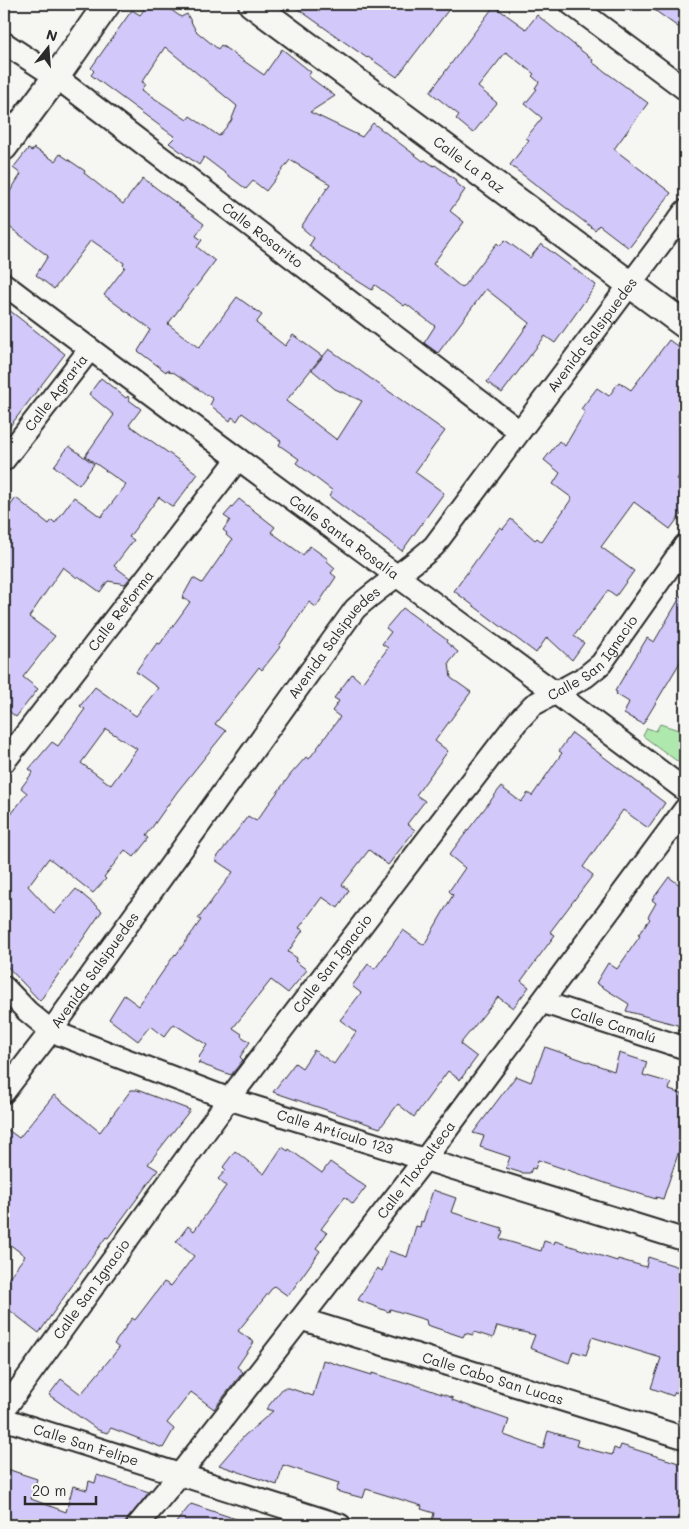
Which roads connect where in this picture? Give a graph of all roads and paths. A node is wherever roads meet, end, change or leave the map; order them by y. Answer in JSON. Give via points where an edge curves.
{"nodes":[{"id":1,"x":107,"y":4,"type":"edge"},
{"id":2,"x":252,"y":4,"type":"edge"},
{"id":3,"x":571,"y":4,"type":"edge"},
{"id":4,"x":4,"y":44,"type":"edge"},
{"id":5,"x":56,"y":77,"type":"junction"},
{"id":6,"x":685,"y":90,"type":"edge"},
{"id":7,"x":4,"y":147,"type":"edge"},
{"id":8,"x":685,"y":211,"type":"edge"},
{"id":9,"x":4,"y":284,"type":"edge"},
{"id":10,"x":630,"y":284,"type":"junction"},
{"id":11,"x":685,"y":325,"type":"edge"},
{"id":12,"x":90,"y":350,"type":"junction"},
{"id":13,"x":519,"y":431,"type":"junction"},
{"id":14,"x":238,"y":459,"type":"junction"},
{"id":15,"x":4,"y":460,"type":"edge"},
{"id":16,"x":685,"y":545,"type":"edge"},
{"id":17,"x":395,"y":576,"type":"junction"},
{"id":18,"x":556,"y":692,"type":"junction"},
{"id":19,"x":4,"y":762,"type":"edge"},
{"id":20,"x":685,"y":790,"type":"edge"},
{"id":21,"x":685,"y":809,"type":"edge"},
{"id":22,"x":4,"y":987,"type":"edge"},
{"id":23,"x":542,"y":1002,"type":"junction"},
{"id":24,"x":51,"y":1031,"type":"junction"},
{"id":25,"x":685,"y":1048,"type":"edge"},
{"id":26,"x":4,"y":1092,"type":"edge"},
{"id":27,"x":229,"y":1099,"type":"junction"},
{"id":28,"x":425,"y":1159,"type":"junction"},
{"id":29,"x":685,"y":1240,"type":"edge"},
{"id":30,"x":301,"y":1319,"type":"junction"},
{"id":31,"x":4,"y":1410,"type":"edge"},
{"id":32,"x":4,"y":1419,"type":"edge"},
{"id":33,"x":685,"y":1438,"type":"edge"},
{"id":34,"x":180,"y":1474,"type":"junction"},
{"id":35,"x":138,"y":1525,"type":"edge"},
{"id":36,"x":340,"y":1525,"type":"edge"}],
"edges":[{"from":1,"to":5,"type":"street"},
{"from":2,"to":10,"type":"street","name":"Calle La Paz"},
{"from":3,"to":6,"type":"street"},
{"from":4,"to":5,"type":"street","name":"Calle Rosarito"},
{"from":5,"to":7,"type":"street"},
{"from":5,"to":13,"type":"street","name":"Calle Rosarito"},
{"from":8,"to":10,"type":"street","name":"Avenida Salsipuedes"},
{"from":9,"to":12,"type":"street","name":"Calle Santa Rosalía"},
{"from":10,"to":11,"type":"street","name":"Calle La Paz"},
{"from":10,"to":13,"type":"street","name":"Avenida Salsipuedes"},
{"from":12,"to":14,"type":"street","name":"Calle Santa Rosalía"},
{"from":12,"to":15,"type":"street","name":"Calle Agraria"},
{"from":13,"to":17,"type":"street","name":"Avenida Salsipuedes","via":[[434,546]]},
{"from":14,"to":17,"type":"street","name":"Calle Santa Rosalía"},
{"from":14,"to":19,"type":"street","name":"Calle Reforma"},
{"from":16,"to":18,"type":"street","name":"Calle San Ignacio","via":[[601,664],[585,677]]},
{"from":17,"to":18,"type":"street","name":"Calle Santa Rosalía"},
{"from":17,"to":24,"type":"street","name":"Avenida Salsipuedes","via":[[355,609]]},
{"from":18,"to":20,"type":"street","name":"Calle Santa Rosalía"},
{"from":18,"to":27,"type":"street","name":"Calle San Ignacio","via":[[534,705],[517,722]]},
{"from":21,"to":23,"type":"street","name":"Calle Tlaxcalteca"},
{"from":22,"to":24,"type":"street","name":"Calle Artículo 123"},
{"from":23,"to":25,"type":"street","name":"Calle Camalú"},
{"from":23,"to":28,"type":"street","name":"Calle Tlaxcalteca"},
{"from":24,"to":26,"type":"street","name":"Avenida Salsipuedes"},
{"from":24,"to":27,"type":"street","name":"Calle Artículo 123"},
{"from":27,"to":28,"type":"street","name":"Calle Artículo 123"},
{"from":27,"to":31,"type":"street","name":"Calle San Ignacio"},
{"from":28,"to":29,"type":"street","name":"Calle Artículo 123"},
{"from":28,"to":30,"type":"street","name":"Calle Tlaxcalteca"},
{"from":30,"to":33,"type":"street","name":"Calle Cabo San Lucas"},
{"from":30,"to":34,"type":"street","name":"Calle Tlaxcalteca"},
{"from":32,"to":34,"type":"street","name":"Calle San Felipe"},
{"from":34,"to":35,"type":"street","name":"Calle Tlaxcalteca"},
{"from":34,"to":36,"type":"street","name":"Calle San Felipe"}]}
